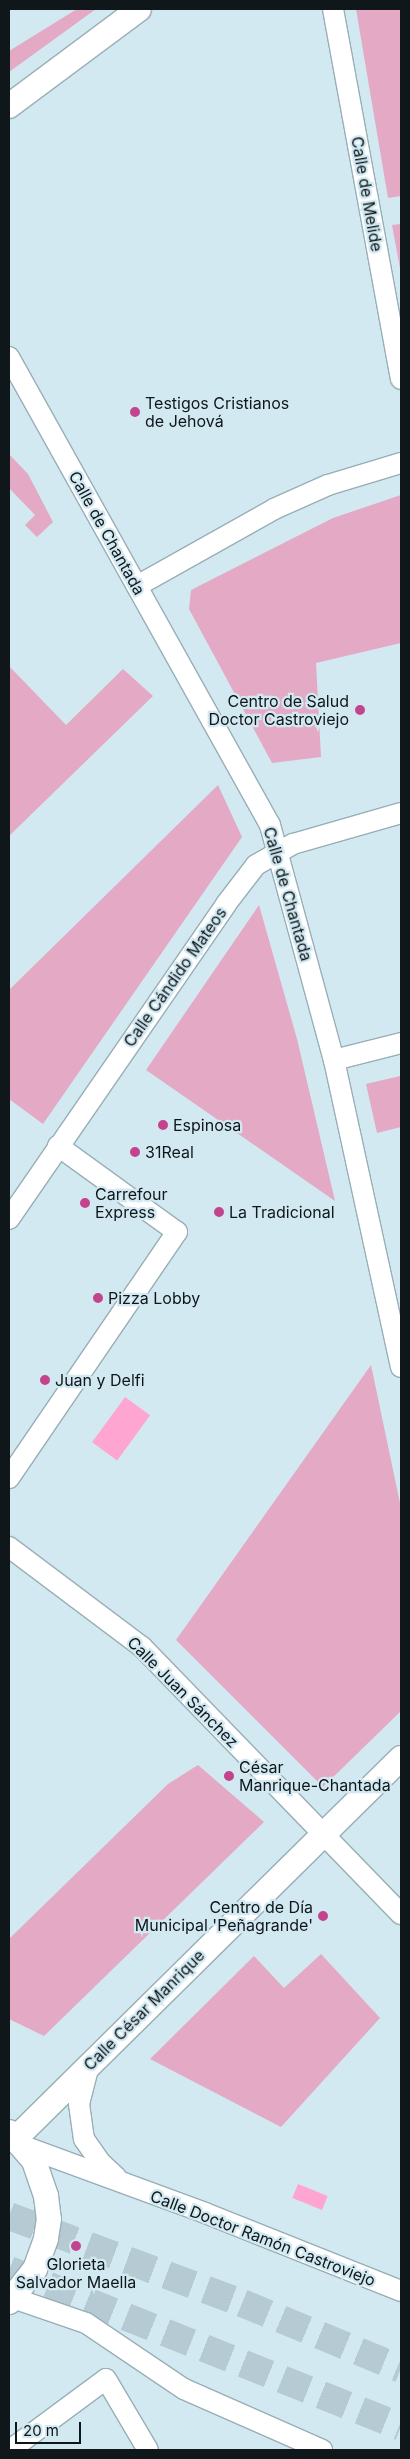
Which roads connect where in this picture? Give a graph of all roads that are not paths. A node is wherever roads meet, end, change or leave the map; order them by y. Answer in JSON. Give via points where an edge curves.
{"nodes":[{"id":1,"x":139,"y":9,"type":"edge"},
{"id":2,"x":333,"y":9,"type":"edge"},
{"id":3,"x":9,"y":106,"type":"edge"},
{"id":4,"x":9,"y":357,"type":"edge"},
{"id":5,"x":401,"y":379,"type":"edge"},
{"id":6,"x":401,"y":463,"type":"edge"},
{"id":7,"x":137,"y":586,"type":"junction"},
{"id":8,"x":401,"y":813,"type":"edge"},
{"id":9,"x":278,"y":850,"type":"junction"},
{"id":10,"x":401,"y":1043,"type":"edge"},
{"id":11,"x":334,"y":1060,"type":"junction"},
{"id":12,"x":58,"y":1146,"type":"junction"},
{"id":13,"x":9,"y":1219,"type":"edge"},
{"id":14,"x":394,"y":1290,"type":"edge"},
{"id":15,"x":401,"y":1367,"type":"edge"},
{"id":16,"x":9,"y":1478,"type":"edge"},
{"id":17,"x":9,"y":1547,"type":"edge"},
{"id":18,"x":401,"y":1758,"type":"edge"},
{"id":19,"x":322,"y":1833,"type":"junction"},
{"id":20,"x":401,"y":1914,"type":"edge"},
{"id":21,"x":90,"y":2064,"type":"junction"},
{"id":22,"x":16,"y":2139,"type":"edge"},
{"id":23,"x":125,"y":2186,"type":"junction"},
{"id":24,"x":401,"y":2291,"type":"edge"},
{"id":25,"x":11,"y":2300,"type":"edge"},
{"id":26,"x":10,"y":2450,"type":"edge"},
{"id":27,"x":148,"y":2450,"type":"edge"},
{"id":28,"x":322,"y":2450,"type":"edge"}],
"edges":[{"from":1,"to":3,"type":"street"},
{"from":2,"to":5,"type":"street","name":"Calle de Melide"},
{"from":4,"to":7,"type":"street","name":"Calle de Chantada"},
{"from":6,"to":7,"type":"street","via":[[328,485],[274,508]]},
{"from":7,"to":9,"type":"street","name":"Calle de Chantada","via":[[270,825]]},
{"from":8,"to":9,"type":"street","name":"Calle Cándido Mateos"},
{"from":9,"to":11,"type":"street","name":"Calle de Chantada"},
{"from":9,"to":12,"type":"street","name":"Calle Cándido Mateos","via":[[256,866],[226,904]]},
{"from":10,"to":11,"type":"street"},
{"from":11,"to":14,"type":"street","name":"Calle de Chantada"},
{"from":12,"to":13,"type":"street","name":"Calle Cándido Mateos"},
{"from":12,"to":16,"type":"street","via":[[177,1232]]},
{"from":14,"to":15,"type":"street","name":"Calle de Chantada"},
{"from":17,"to":19,"type":"street","name":"Calle Juan Sánchez","via":[[142,1647]]},
{"from":18,"to":19,"type":"street","name":"Calle César Manrique"},
{"from":19,"to":20,"type":"street","name":"Calle Juan Sánchez"},
{"from":19,"to":21,"type":"street","name":"Calle César Manrique"},
{"from":21,"to":22,"type":"street","name":"Calle César Manrique"},
{"from":21,"to":23,"type":"street","name":"Calle Doctor Ramón Castroviejo","via":[[79,2104],[84,2138],[101,2163]]},
{"from":22,"to":23,"type":"street","name":"Calle Doctor Ramón Castroviejo"},
{"from":22,"to":25,"type":"street","via":[[41,2178],[48,2219],[42,2255]]},
{"from":23,"to":24,"type":"street","name":"Calle Doctor Ramón Castroviejo","via":[[206,2213]]},
{"from":25,"to":28,"type":"street","via":[[86,2323],[184,2389]]},
{"from":26,"to":27,"type":"street","via":[[106,2379]]}]}
